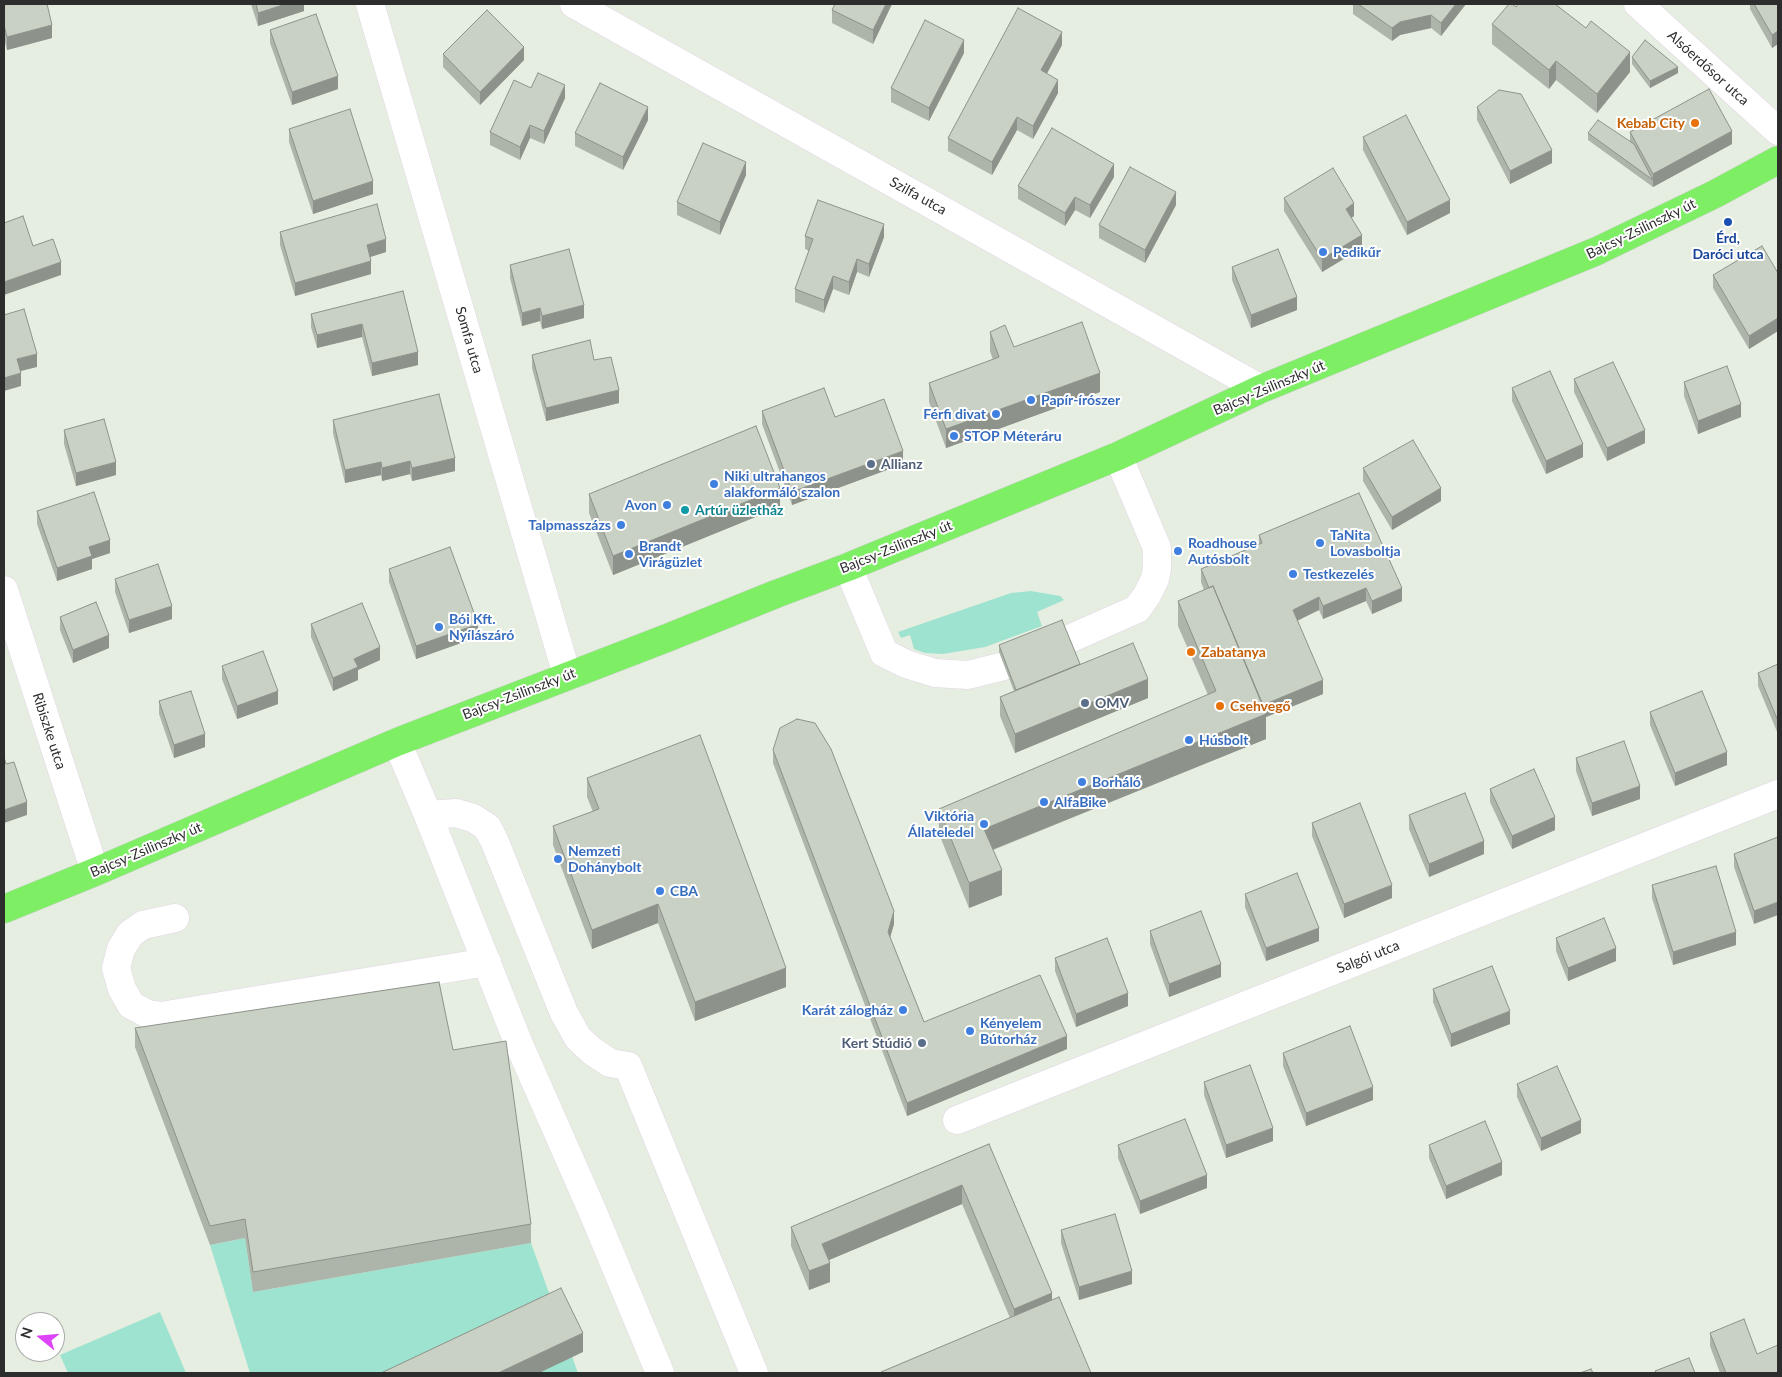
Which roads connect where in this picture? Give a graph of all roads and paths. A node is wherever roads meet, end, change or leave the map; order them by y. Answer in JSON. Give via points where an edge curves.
{"nodes":[{"id":1,"x":370,"y":4,"type":"edge"},
{"id":2,"x":574,"y":4,"type":"edge"},
{"id":3,"x":1638,"y":4,"type":"edge"},
{"id":4,"x":1778,"y":131,"type":"edge"},
{"id":5,"x":1778,"y":160,"type":"edge"},
{"id":6,"x":1261,"y":390,"type":"junction"},
{"id":7,"x":1118,"y":456,"type":"junction"},
{"id":8,"x":848,"y":567,"type":"junction"},
{"id":9,"x":4,"y":590,"type":"edge"},
{"id":10,"x":1067,"y":640,"type":"edge"},
{"id":11,"x":1004,"y":666,"type":"edge"},
{"id":12,"x":567,"y":676,"type":"junction"},
{"id":13,"x":398,"y":742,"type":"junction"},
{"id":14,"x":1778,"y":794,"type":"edge"},
{"id":15,"x":428,"y":815,"type":"junction"},
{"id":16,"x":95,"y":872,"type":"junction"},
{"id":17,"x":4,"y":909,"type":"edge"},
{"id":18,"x":175,"y":918,"type":"dead end"},
{"id":19,"x":486,"y":962,"type":"junction"},
{"id":20,"x":957,"y":1120,"type":"dead end"},
{"id":21,"x":660,"y":1373,"type":"edge"},
{"id":22,"x":754,"y":1373,"type":"edge"}],
"edges":[{"from":1,"to":12,"type":"street","name":"Somfa utca"},
{"from":2,"to":6,"type":"street","name":"Szilfa utca"},
{"from":3,"to":4,"type":"street","name":"Alsóerdősor utca"},
{"from":5,"to":6,"type":"main road","name":"Bajcsy-Zsilinszky út","via":[[1597,251]]},
{"from":6,"to":7,"type":"main road","name":"Bajcsy-Zsilinszky út"},
{"from":7,"to":8,"type":"main road","name":"Bajcsy-Zsilinszky út"},
{"from":7,"to":10,"type":"street","via":[[1157,548],[1154,579],[1137,609]]},
{"from":8,"to":11,"type":"street","via":[[884,653],[935,673],[968,675]]},
{"from":8,"to":12,"type":"main road","name":"Bajcsy-Zsilinszky út"},
{"from":9,"to":16,"type":"street","name":"Ribiszke utca"},
{"from":12,"to":13,"type":"main road","name":"Bajcsy-Zsilinszky út"},
{"from":13,"to":15,"type":"street"},
{"from":13,"to":16,"type":"main road","name":"Bajcsy-Zsilinszky út"},
{"from":14,"to":20,"type":"street","name":"Salgói utca"},
{"from":15,"to":19,"type":"street"},
{"from":15,"to":22,"type":"street","via":[[456,813],[487,827],[564,1013],[578,1038],[610,1063],[628,1066]]},
{"from":16,"to":17,"type":"main road","name":"Bajcsy-Zsilinszky út"},
{"from":18,"to":19,"type":"street","via":[[143,925],[130,934],[120,949],[116,968],[122,990],[132,1005],[148,1014],[161,1016]]},
{"from":19,"to":21,"type":"street"}]}
